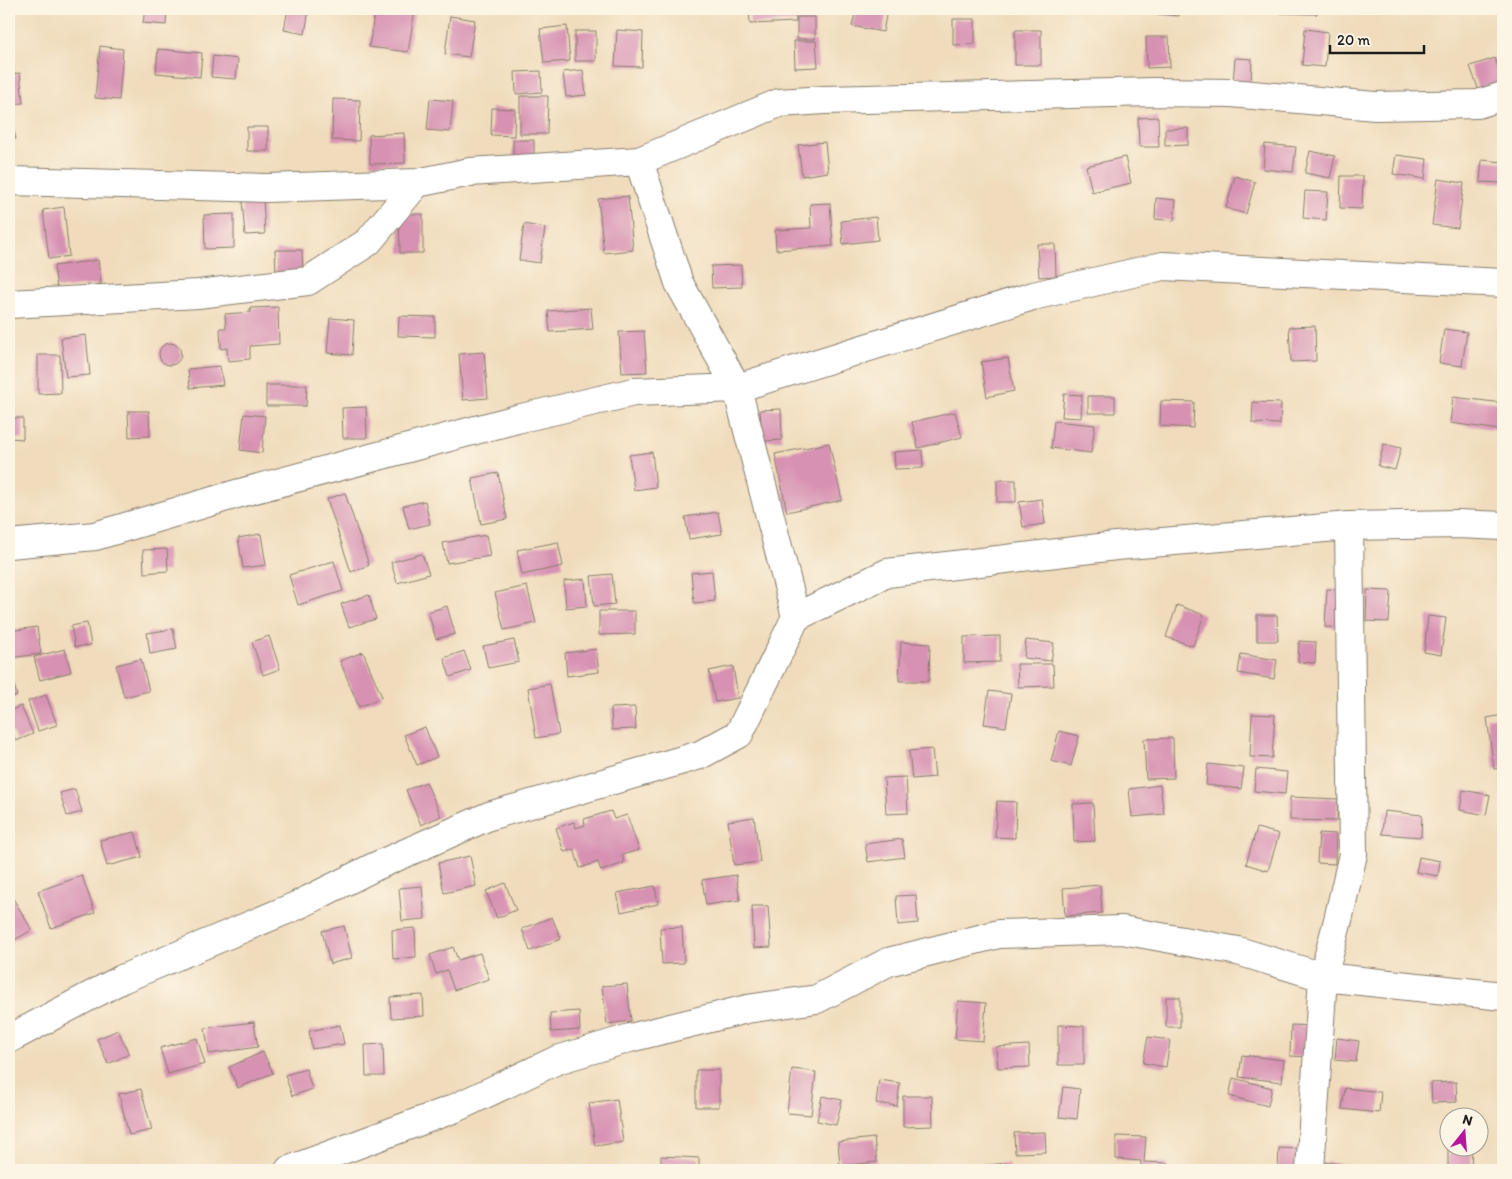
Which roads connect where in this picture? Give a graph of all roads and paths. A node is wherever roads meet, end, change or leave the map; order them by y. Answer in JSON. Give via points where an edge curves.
{"nodes":[{"id":1,"x":1503,"y":96,"type":"edge"},
{"id":2,"x":640,"y":160,"type":"junction"},
{"id":3,"x":9,"y":180,"type":"edge"},
{"id":4,"x":417,"y":183,"type":"junction"},
{"id":5,"x":1503,"y":283,"type":"edge"},
{"id":6,"x":9,"y":304,"type":"edge"},
{"id":7,"x":736,"y":388,"type":"junction"},
{"id":8,"x":1349,"y":526,"type":"junction"},
{"id":9,"x":1503,"y":526,"type":"edge"},
{"id":10,"x":9,"y":544,"type":"edge"},
{"id":11,"x":796,"y":617,"type":"junction"},
{"id":12,"x":1323,"y":977,"type":"junction"},
{"id":13,"x":1503,"y":996,"type":"edge"},
{"id":14,"x":9,"y":1039,"type":"edge"},
{"id":15,"x":289,"y":1170,"type":"edge"},
{"id":16,"x":1310,"y":1170,"type":"edge"}],
"edges":[{"from":1,"to":2,"type":"street","via":[[1478,104],[1375,106],[1231,93],[1154,92],[779,103]]},
{"from":2,"to":4,"type":"street","via":[[470,172]]},
{"from":2,"to":7,"type":"street","via":[[679,282]]},
{"from":3,"to":4,"type":"street","via":[[267,188]]},
{"from":4,"to":6,"type":"street","via":[[368,242],[308,281],[198,294]]},
{"from":5,"to":7,"type":"street","via":[[1163,266],[1033,296]]},
{"from":7,"to":10,"type":"street","via":[[634,392],[507,421],[94,536]]},
{"from":7,"to":11,"type":"street"},
{"from":8,"to":9,"type":"street"},
{"from":8,"to":11,"type":"street","via":[[1116,546],[887,573]]},
{"from":8,"to":12,"type":"street","via":[[1353,854]]},
{"from":11,"to":14,"type":"street","via":[[739,734],[700,756],[489,816],[296,906],[122,979]]},
{"from":12,"to":13,"type":"street"},
{"from":12,"to":15,"type":"street","via":[[1238,951],[1122,930],[999,934],[888,962],[817,999],[747,1009],[557,1060],[453,1109]]},
{"from":12,"to":16,"type":"street"}]}
